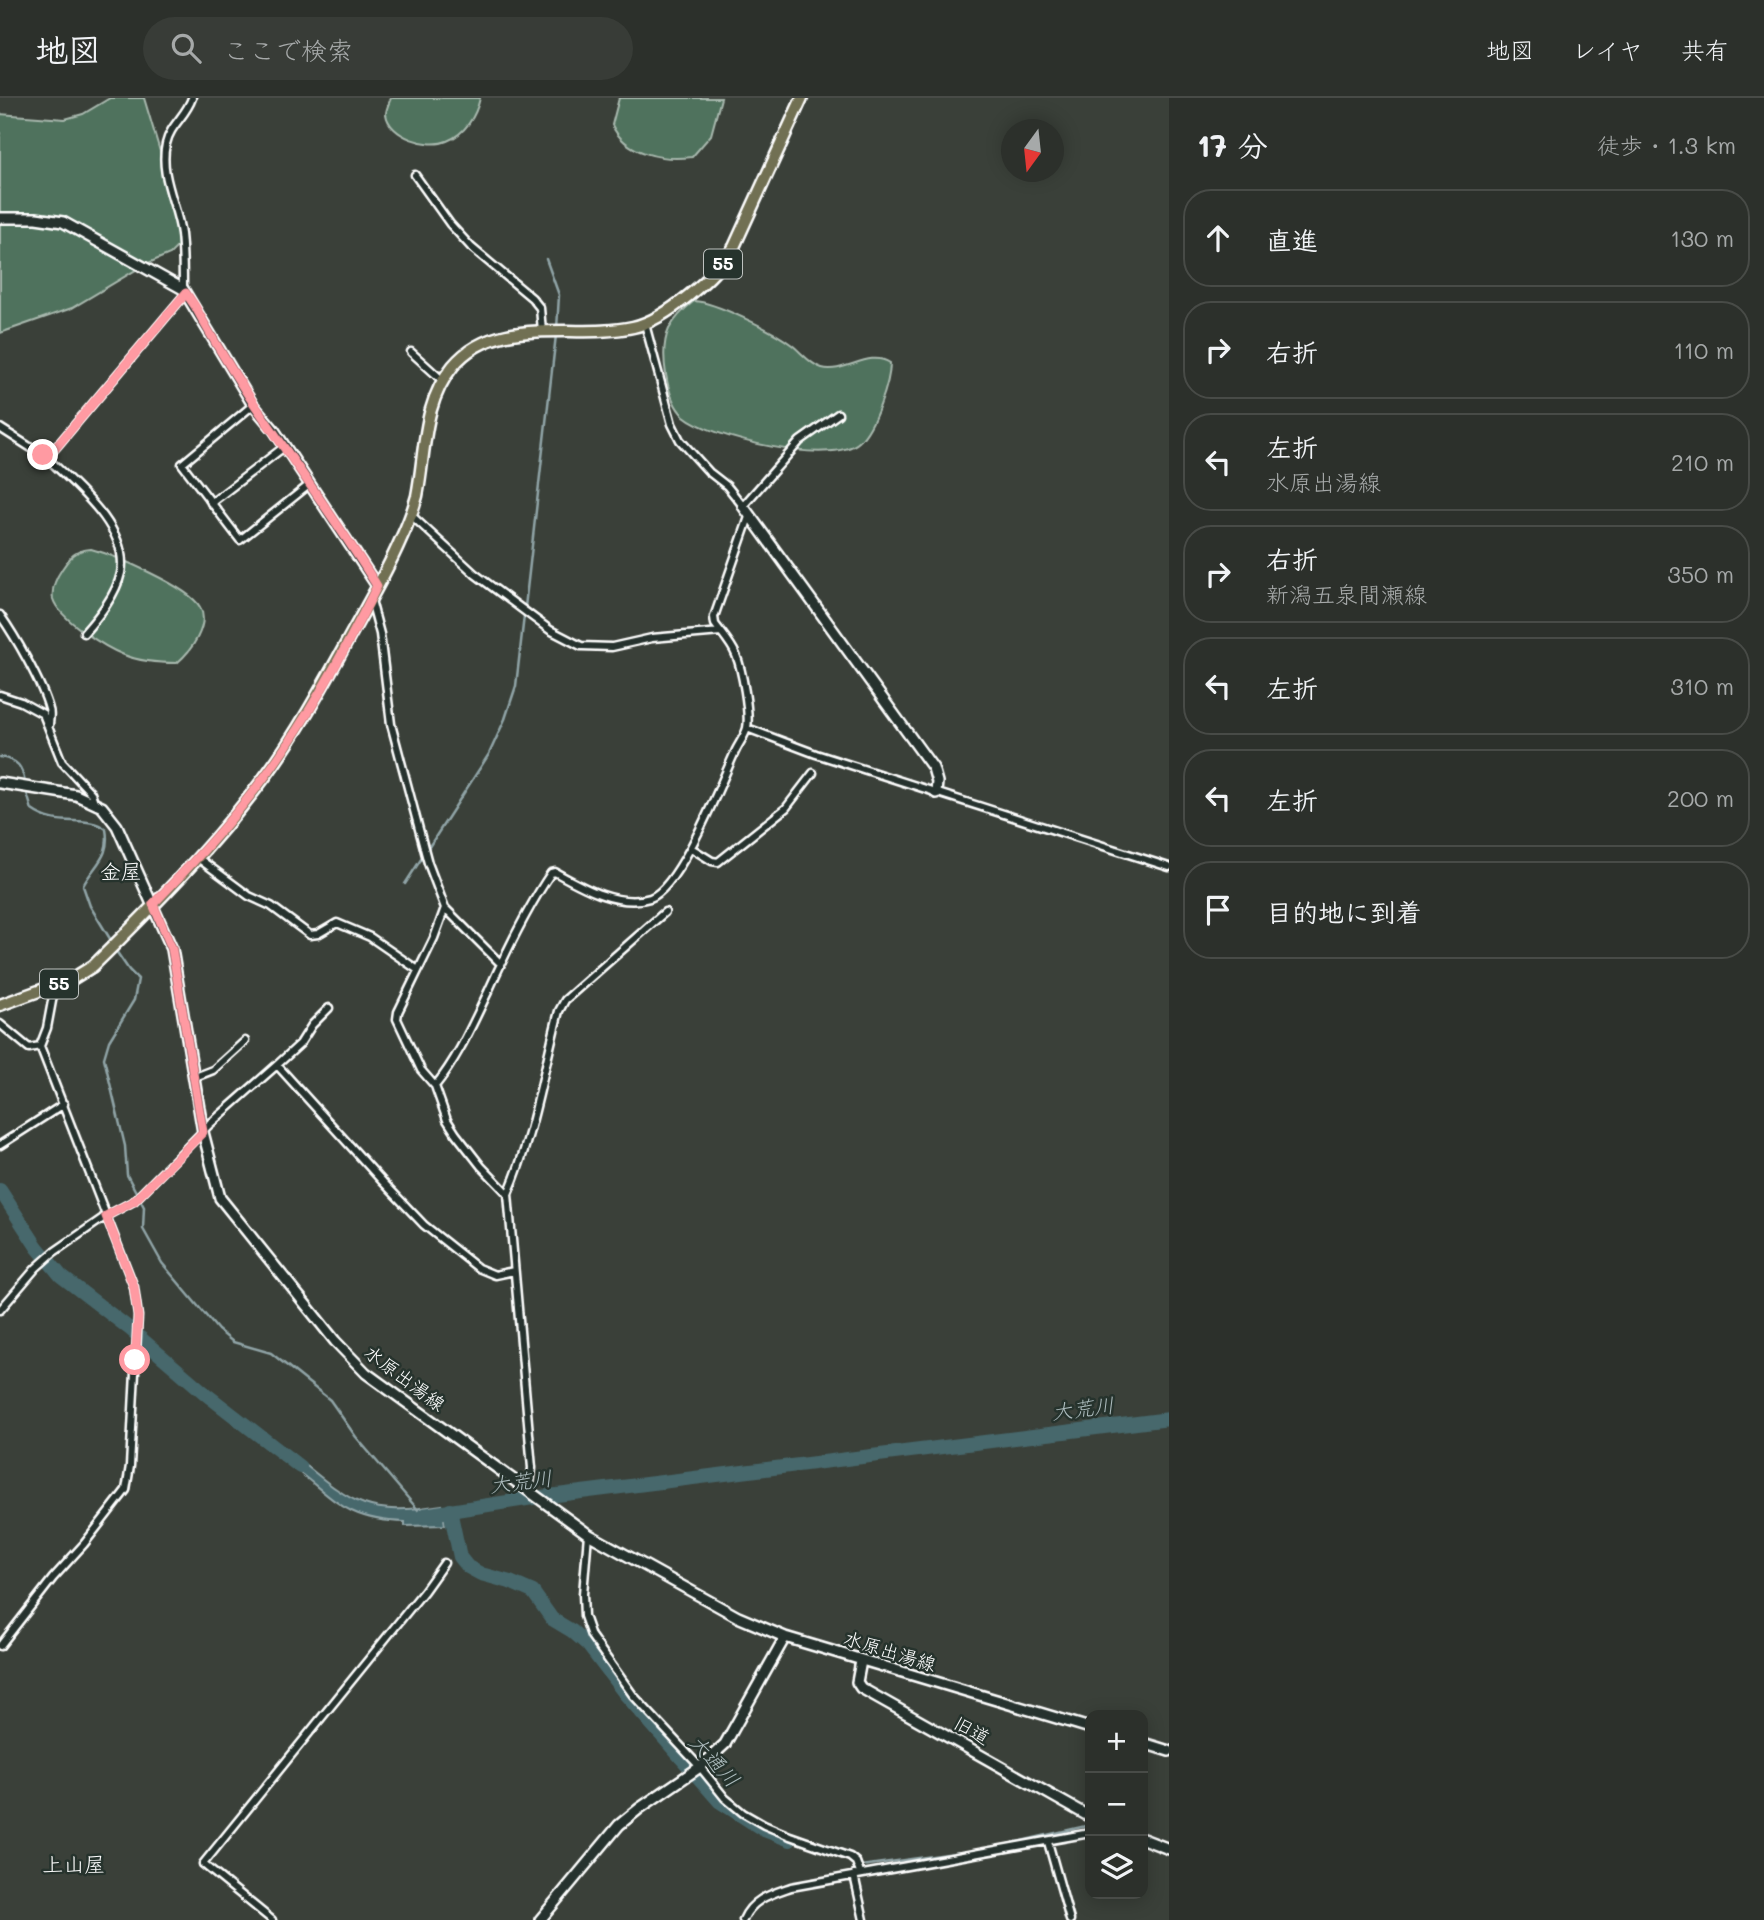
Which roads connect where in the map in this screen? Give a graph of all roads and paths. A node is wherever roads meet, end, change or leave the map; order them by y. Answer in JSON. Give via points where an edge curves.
{"nodes":[{"id":1,"x":192,"y":98,"type":"edge"},
{"id":2,"x":802,"y":98,"type":"edge"},
{"id":3,"x":415,"y":174,"type":"dead end"},
{"id":4,"x":0,"y":218,"type":"edge"},
{"id":5,"x":185,"y":291,"type":"junction"},
{"id":6,"x":645,"y":324,"type":"junction"},
{"id":7,"x":542,"y":331,"type":"junction"},
{"id":8,"x":411,"y":352,"type":"dead end"},
{"id":9,"x":442,"y":380,"type":"junction"},
{"id":10,"x":253,"y":405,"type":"junction"},
{"id":11,"x":838,"y":414,"type":"dead end"},
{"id":12,"x":0,"y":428,"type":"edge"},
{"id":13,"x":284,"y":447,"type":"junction"},
{"id":14,"x":47,"y":458,"type":"junction"},
{"id":15,"x":309,"y":485,"type":"junction"},
{"id":16,"x":211,"y":503,"type":"junction"},
{"id":17,"x":743,"y":506,"type":"junction"},
{"id":18,"x":411,"y":515,"type":"junction"},
{"id":19,"x":750,"y":517,"type":"junction"},
{"id":20,"x":377,"y":586,"type":"junction"},
{"id":21,"x":371,"y":598,"type":"junction"},
{"id":22,"x":0,"y":614,"type":"edge"},
{"id":23,"x":721,"y":632,"type":"junction"},
{"id":24,"x":84,"y":633,"type":"dead end"},
{"id":25,"x":0,"y":695,"type":"edge"},
{"id":26,"x":49,"y":727,"type":"junction"},
{"id":27,"x":747,"y":728,"type":"junction"},
{"id":28,"x":813,"y":773,"type":"dead end"},
{"id":29,"x":0,"y":783,"type":"edge"},
{"id":30,"x":936,"y":793,"type":"junction"},
{"id":31,"x":94,"y":802,"type":"junction"},
{"id":32,"x":691,"y":848,"type":"junction"},
{"id":33,"x":198,"y":858,"type":"junction"},
{"id":34,"x":1169,"y":867,"type":"edge"},
{"id":35,"x":153,"y":904,"type":"junction"},
{"id":36,"x":445,"y":908,"type":"junction"},
{"id":37,"x":665,"y":912,"type":"dead end"},
{"id":38,"x":501,"y":964,"type":"junction"},
{"id":39,"x":418,"y":970,"type":"junction"},
{"id":40,"x":55,"y":985,"type":"junction"},
{"id":41,"x":0,"y":1005,"type":"edge"},
{"id":42,"x":329,"y":1008,"type":"dead end"},
{"id":43,"x":0,"y":1024,"type":"edge"},
{"id":44,"x":245,"y":1041,"type":"dead end"},
{"id":45,"x":40,"y":1046,"type":"junction"},
{"id":46,"x":278,"y":1065,"type":"junction"},
{"id":47,"x":195,"y":1077,"type":"junction"},
{"id":48,"x":435,"y":1086,"type":"junction"},
{"id":49,"x":64,"y":1104,"type":"junction"},
{"id":50,"x":203,"y":1132,"type":"junction"},
{"id":51,"x":0,"y":1145,"type":"edge"},
{"id":52,"x":508,"y":1195,"type":"junction"},
{"id":53,"x":106,"y":1216,"type":"junction"},
{"id":54,"x":514,"y":1271,"type":"junction"},
{"id":55,"x":0,"y":1310,"type":"edge"},
{"id":56,"x":527,"y":1489,"type":"junction"},
{"id":57,"x":588,"y":1535,"type":"junction"},
{"id":58,"x":444,"y":1563,"type":"dead end"},
{"id":59,"x":785,"y":1637,"type":"junction"},
{"id":60,"x":0,"y":1646,"type":"edge"},
{"id":61,"x":861,"y":1661,"type":"junction"},
{"id":62,"x":1085,"y":1727,"type":"edge"},
{"id":63,"x":1148,"y":1745,"type":"edge"},
{"id":64,"x":1169,"y":1751,"type":"edge"},
{"id":65,"x":699,"y":1767,"type":"junction"},
{"id":66,"x":1085,"y":1814,"type":"edge"},
{"id":67,"x":1085,"y":1834,"type":"edge"},
{"id":68,"x":1148,"y":1841,"type":"edge"},
{"id":69,"x":1048,"y":1842,"type":"junction"},
{"id":70,"x":1169,"y":1849,"type":"edge"},
{"id":71,"x":857,"y":1874,"type":"junction"},
{"id":72,"x":272,"y":1920,"type":"edge"},
{"id":73,"x":540,"y":1920,"type":"edge"},
{"id":74,"x":743,"y":1920,"type":"edge"},
{"id":75,"x":864,"y":1920,"type":"edge"},
{"id":76,"x":1070,"y":1920,"type":"edge"}],
"edges":[{"from":1,"to":5,"type":"street","via":[[170,131],[164,160],[181,234]]},
{"from":2,"to":6,"type":"main road","number":"55","via":[[726,261],[698,288]]},
{"from":3,"to":7,"type":"street","via":[[471,247],[532,298],[540,308]]},
{"from":4,"to":5,"type":"street","via":[[63,222]]},
{"from":5,"to":10,"type":"street"},
{"from":5,"to":14,"type":"street"},
{"from":6,"to":7,"type":"main road","number":"55","via":[[607,331]]},
{"from":6,"to":17,"type":"street","via":[[671,424],[680,440]]},
{"from":7,"to":9,"type":"main road","number":"55","via":[[502,335],[472,349]]},
{"from":8,"to":9,"type":"street"},
{"from":9,"to":18,"type":"main road","number":"55","via":[[429,410]]},
{"from":10,"to":13,"type":"street"},
{"from":10,"to":16,"type":"street","via":[[182,464]]},
{"from":11,"to":17,"type":"street","via":[[800,441]]},
{"from":12,"to":14,"type":"street"},
{"from":13,"to":15,"type":"street"},
{"from":13,"to":16,"type":"street"},
{"from":14,"to":24,"type":"street","via":[[109,525],[122,557],[119,581]]},
{"from":15,"to":16,"type":"street","via":[[240,540]]},
{"from":15,"to":20,"type":"street"},
{"from":17,"to":19,"type":"street"},
{"from":18,"to":20,"type":"main road","number":"55"},
{"from":18,"to":23,"type":"street","via":[[475,574],[550,630],[581,646],[612,647]]},
{"from":19,"to":23,"type":"street","via":[[714,617]]},
{"from":19,"to":30,"type":"street","via":[[933,768]]},
{"from":20,"to":21,"type":"main road","number":"55"},
{"from":21,"to":33,"type":"main road","number":"55","via":[[267,774]]},
{"from":21,"to":36,"type":"street","via":[[391,724],[424,853]]},
{"from":22,"to":26,"type":"street","via":[[40,686],[50,711]]},
{"from":23,"to":27,"type":"street","via":[[738,659]]},
{"from":25,"to":26,"type":"street","via":[[43,713]]},
{"from":26,"to":31,"type":"street","via":[[62,762]]},
{"from":27,"to":30,"type":"street"},
{"from":27,"to":32,"type":"street"},
{"from":28,"to":32,"type":"street","via":[[786,808],[719,862]]},
{"from":29,"to":31,"type":"street"},
{"from":30,"to":34,"type":"street"},
{"from":31,"to":35,"type":"street","name":"水原出湯線","via":[[117,826]]},
{"from":32,"to":38,"type":"street","via":[[653,897],[616,898],[551,873]]},
{"from":33,"to":35,"type":"main road","number":"55"},
{"from":33,"to":39,"type":"street","via":[[310,935],[337,923],[370,937]]},
{"from":35,"to":40,"type":"main road","number":"55","via":[[84,973]]},
{"from":35,"to":47,"type":"street","name":"水原出湯線","via":[[172,949]]},
{"from":36,"to":38,"type":"street"},
{"from":36,"to":39,"type":"street"},
{"from":37,"to":52,"type":"street","via":[[565,1000],[523,1159]]},
{"from":38,"to":48,"type":"street","via":[[466,1040]]},
{"from":39,"to":48,"type":"street","via":[[397,1019],[421,1070]]},
{"from":40,"to":41,"type":"main road","number":"55"},
{"from":40,"to":45,"type":"street"},
{"from":42,"to":46,"type":"street"},
{"from":43,"to":45,"type":"street","via":[[29,1048]]},
{"from":44,"to":47,"type":"street","via":[[213,1070]]},
{"from":45,"to":49,"type":"street"},
{"from":46,"to":50,"type":"street"},
{"from":46,"to":54,"type":"street","via":[[424,1225],[478,1268],[490,1274]]},
{"from":47,"to":50,"type":"street","name":"水原出湯線"},
{"from":48,"to":52,"type":"street","via":[[456,1134]]},
{"from":49,"to":51,"type":"street"},
{"from":49,"to":53,"type":"street"},
{"from":50,"to":53,"type":"street","via":[[135,1200]]},
{"from":50,"to":56,"type":"street","name":"水原出湯線","via":[[220,1198],[349,1357]]},
{"from":52,"to":54,"type":"street"},
{"from":53,"to":55,"type":"street","via":[[54,1252]]},
{"from":53,"to":60,"type":"street","via":[[134,1287],[138,1317],[126,1490]]},
{"from":54,"to":56,"type":"street","via":[[532,1468]]},
{"from":56,"to":57,"type":"street","name":"水原出湯線"},
{"from":57,"to":59,"type":"street","name":"水原出湯線","via":[[726,1611]]},
{"from":57,"to":65,"type":"street","via":[[583,1606],[591,1636],[633,1695]]},
{"from":58,"to":72,"type":"street","via":[[203,1864]]},
{"from":59,"to":61,"type":"street","name":"水原出湯線"},
{"from":59,"to":65,"type":"street","via":[[725,1744]]},
{"from":61,"to":62,"type":"street","name":"水原出湯線"},
{"from":61,"to":66,"type":"street","name":"旧道","via":[[857,1682],[861,1688]]},
{"from":63,"to":64,"type":"street"},
{"from":65,"to":71,"type":"street","via":[[743,1813],[850,1857],[856,1862]]},
{"from":65,"to":73,"type":"street","via":[[619,1825]]},
{"from":67,"to":69,"type":"street"},
{"from":68,"to":70,"type":"street"},
{"from":69,"to":71,"type":"street"},
{"from":69,"to":76,"type":"street"},
{"from":71,"to":74,"type":"street","via":[[765,1896],[752,1905]]},
{"from":71,"to":75,"type":"street"}]}
